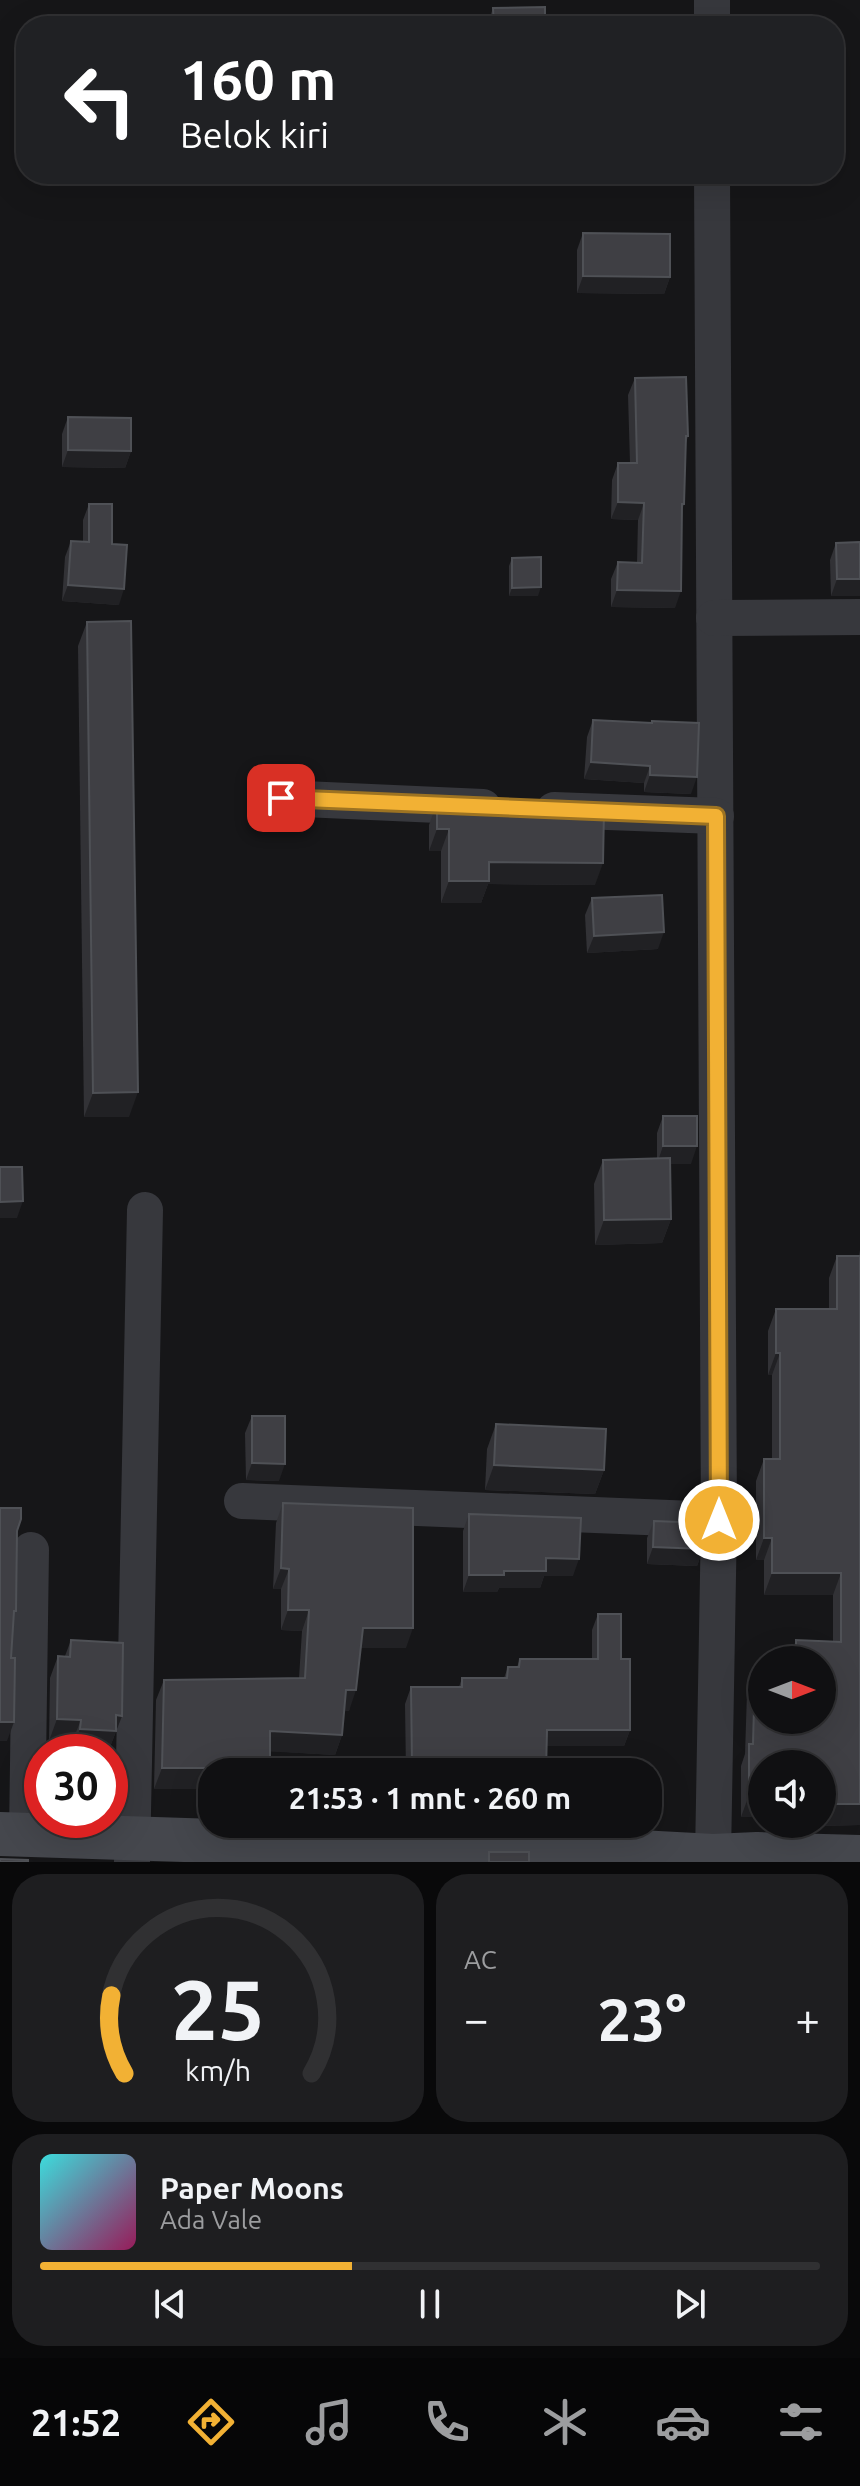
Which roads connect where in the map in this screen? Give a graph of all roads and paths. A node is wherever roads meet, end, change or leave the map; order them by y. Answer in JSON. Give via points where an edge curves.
{"nodes":[{"id":1,"x":712,"y":184,"type":"edge"},
{"id":2,"x":860,"y":617,"type":"edge"},
{"id":3,"x":714,"y":618,"type":"junction"},
{"id":4,"x":281,"y":798,"type":"dead end"},
{"id":5,"x":716,"y":816,"type":"junction"},
{"id":6,"x":145,"y":1210,"type":"dead end"},
{"id":7,"x":242,"y":1501,"type":"dead end"},
{"id":8,"x":719,"y":1520,"type":"junction"},
{"id":9,"x":31,"y":1550,"type":"dead end"},
{"id":10,"x":14,"y":1834,"type":"edge"},
{"id":11,"x":132,"y":1850,"type":"edge"},
{"id":12,"x":307,"y":1853,"type":"edge"},
{"id":13,"x":445,"y":1853,"type":"edge"},
{"id":14,"x":528,"y":1854,"type":"edge"},
{"id":15,"x":713,"y":1856,"type":"junction"},
{"id":16,"x":757,"y":1858,"type":"edge"},
{"id":17,"x":844,"y":1858,"type":"edge"}],
"edges":[{"from":1,"to":3,"type":"street"},
{"from":2,"to":3,"type":"street"},
{"from":3,"to":5,"type":"street"},
{"from":4,"to":5,"type":"street"},
{"from":5,"to":8,"type":"street"},
{"from":6,"to":11,"type":"street"},
{"from":7,"to":8,"type":"street"},
{"from":8,"to":15,"type":"street"},
{"from":9,"to":10,"type":"street"},
{"from":10,"to":11,"type":"main road"},
{"from":11,"to":12,"type":"main road"},
{"from":12,"to":13,"type":"main road"},
{"from":13,"to":14,"type":"main road"},
{"from":14,"to":15,"type":"main road"},
{"from":15,"to":16,"type":"main road"},
{"from":16,"to":17,"type":"main road"}]}
